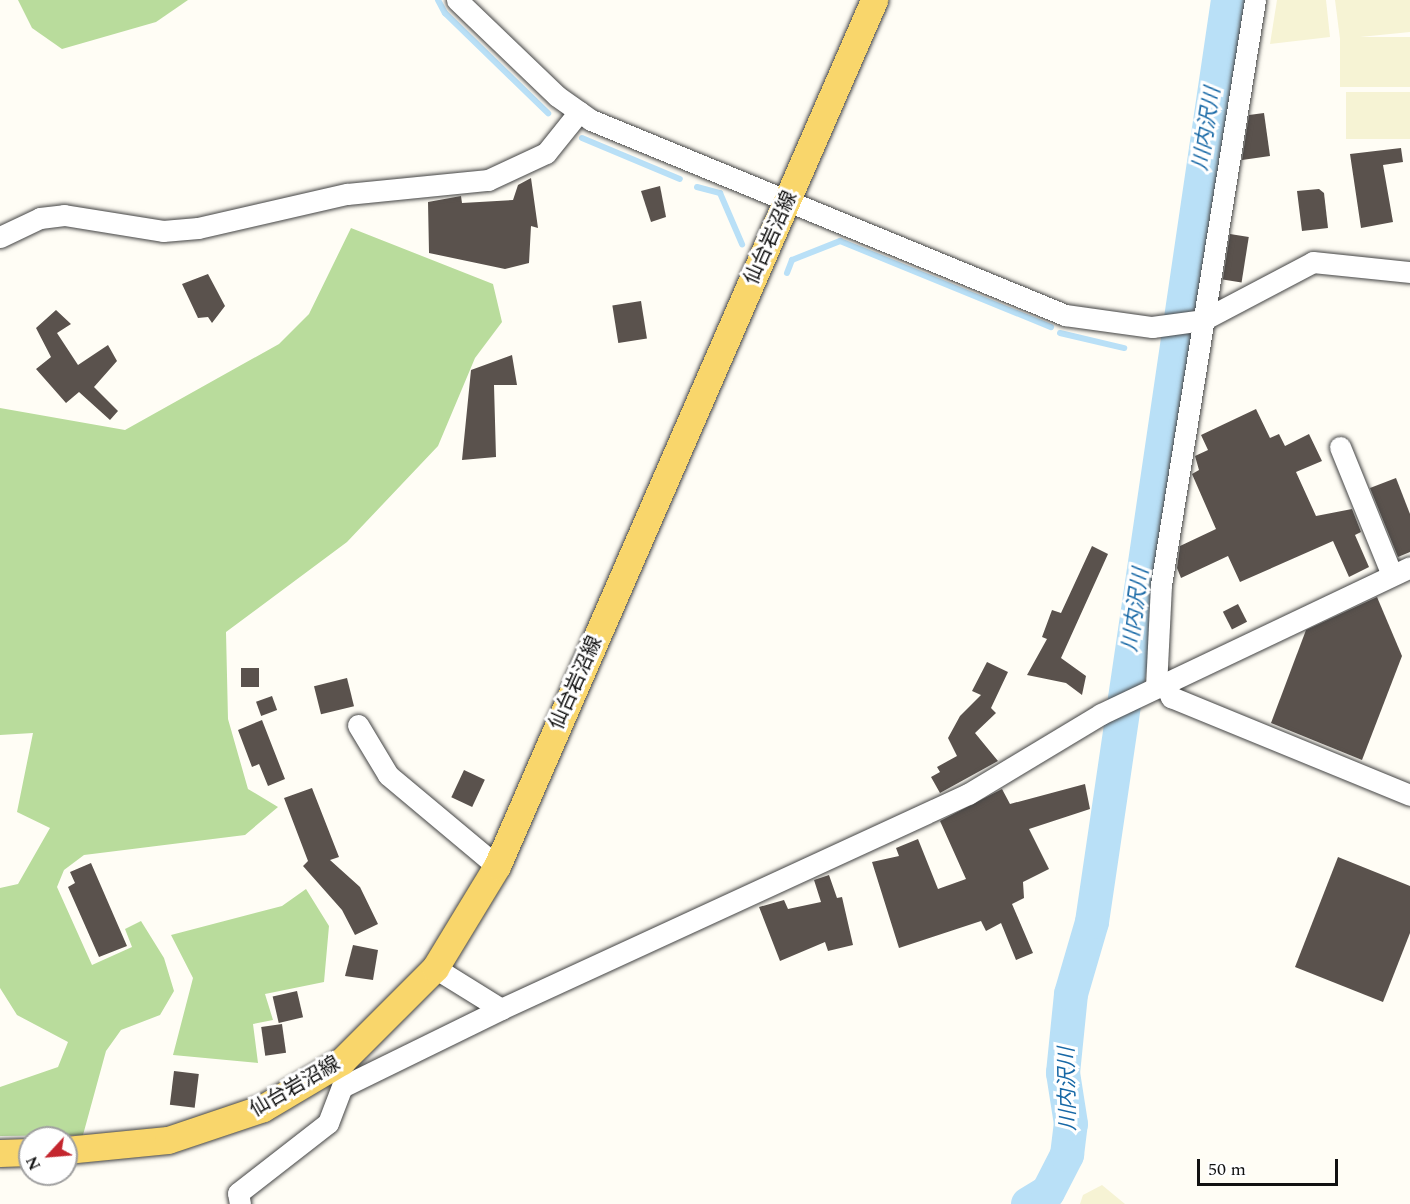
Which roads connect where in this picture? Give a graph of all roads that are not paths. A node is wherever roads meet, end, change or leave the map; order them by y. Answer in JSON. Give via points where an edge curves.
{"nodes":[{"id":1,"x":457,"y":0,"type":"edge"},
{"id":2,"x":874,"y":0,"type":"edge"},
{"id":3,"x":1255,"y":0,"type":"edge"},
{"id":4,"x":579,"y":112,"type":"junction"},
{"id":5,"x":788,"y":198,"type":"junction"},
{"id":6,"x":0,"y":237,"type":"edge"},
{"id":7,"x":1410,"y":272,"type":"edge"},
{"id":8,"x":1199,"y":321,"type":"junction"},
{"id":9,"x":1340,"y":447,"type":"dead end"},
{"id":10,"x":1401,"y":571,"type":"edge"},
{"id":11,"x":1155,"y":687,"type":"junction"},
{"id":12,"x":358,"y":725,"type":"dead end"},
{"id":13,"x":1410,"y":795,"type":"edge"},
{"id":14,"x":497,"y":866,"type":"junction"},
{"id":15,"x":435,"y":968,"type":"junction"},
{"id":16,"x":501,"y":1009,"type":"junction"},
{"id":17,"x":78,"y":1149,"type":"edge"},
{"id":18,"x":18,"y":1152,"type":"edge"},
{"id":19,"x":0,"y":1153,"type":"edge"},
{"id":20,"x":233,"y":1200,"type":"edge"}],
"edges":[{"from":1,"to":4,"type":"street"},
{"from":2,"to":5,"type":"main road","name":"仙台岩沼線"},
{"from":3,"to":8,"type":"street"},
{"from":4,"to":5,"type":"street","via":[[684,160]]},
{"from":4,"to":6,"type":"street","via":[[546,153],[488,180],[348,194],[163,231],[64,215],[40,218]]},
{"from":5,"to":8,"type":"street","via":[[1065,315],[1117,327]]},
{"from":5,"to":14,"type":"main road","name":"仙台岩沼線"},
{"from":7,"to":8,"type":"street","via":[[1313,262]]},
{"from":8,"to":11,"type":"street","via":[[1161,585]]},
{"from":9,"to":10,"type":"street"},
{"from":10,"to":11,"type":"street"},
{"from":11,"to":13,"type":"street"},
{"from":11,"to":16,"type":"street","via":[[1101,714],[968,794]]},
{"from":12,"to":14,"type":"street","via":[[388,776]]},
{"from":14,"to":15,"type":"main road","name":"仙台岩沼線"},
{"from":15,"to":16,"type":"street"},
{"from":15,"to":17,"type":"main road","name":"仙台岩沼線","via":[[342,1061],[264,1108],[168,1140]]},
{"from":16,"to":20,"type":"street","via":[[342,1087],[328,1124]]},
{"from":18,"to":19,"type":"main road"}]}
